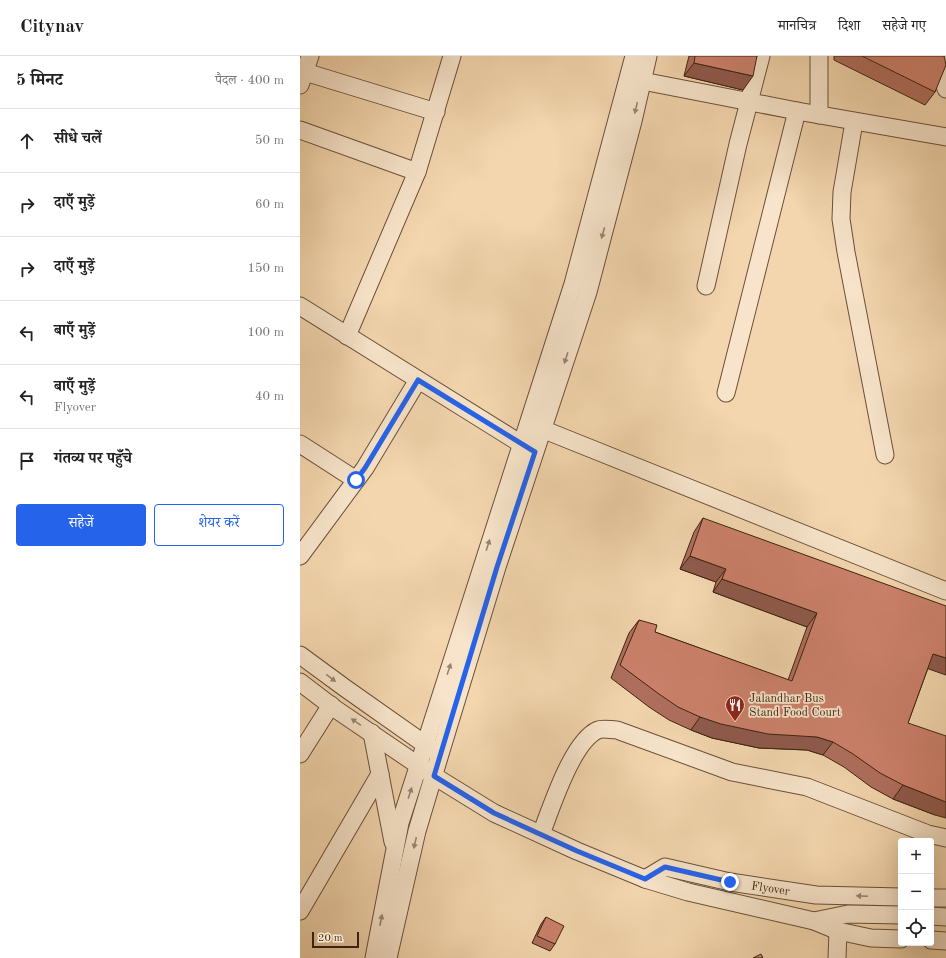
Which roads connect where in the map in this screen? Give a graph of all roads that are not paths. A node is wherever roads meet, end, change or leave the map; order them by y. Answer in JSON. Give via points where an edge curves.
{"nodes":[{"id":1,"x":452,"y":56,"type":"edge"},
{"id":2,"x":634,"y":56,"type":"edge"},
{"id":3,"x":648,"y":56,"type":"edge"},
{"id":4,"x":761,"y":56,"type":"edge"},
{"id":5,"x":819,"y":56,"type":"edge"},
{"id":6,"x":937,"y":56,"type":"edge"},
{"id":7,"x":305,"y":71,"type":"edge"},
{"id":8,"x":635,"y":79,"type":"junction"},
{"id":9,"x":946,"y":89,"type":"edge"},
{"id":10,"x":750,"y":102,"type":"junction"},
{"id":11,"x":797,"y":111,"type":"junction"},
{"id":12,"x":436,"y":112,"type":"junction"},
{"id":13,"x":819,"y":115,"type":"junction"},
{"id":14,"x":854,"y":122,"type":"junction"},
{"id":15,"x":300,"y":130,"type":"edge"},
{"id":16,"x":946,"y":137,"type":"edge"},
{"id":17,"x":417,"y":172,"type":"junction"},
{"id":18,"x":706,"y":286,"type":"dead end"},
{"id":19,"x":300,"y":306,"type":"edge"},
{"id":20,"x":347,"y":336,"type":"junction"},
{"id":21,"x":418,"y":380,"type":"junction"},
{"id":22,"x":726,"y":393,"type":"dead end"},
{"id":23,"x":542,"y":429,"type":"junction"},
{"id":24,"x":300,"y":444,"type":"edge"},
{"id":25,"x":528,"y":448,"type":"junction"},
{"id":26,"x":885,"y":455,"type":"dead end"},
{"id":27,"x":356,"y":480,"type":"junction"},
{"id":28,"x":300,"y":556,"type":"edge"},
{"id":29,"x":946,"y":591,"type":"edge"},
{"id":30,"x":300,"y":655,"type":"edge"},
{"id":31,"x":300,"y":682,"type":"edge"},
{"id":32,"x":331,"y":705,"type":"junction"},
{"id":33,"x":372,"y":733,"type":"junction"},
{"id":34,"x":425,"y":744,"type":"junction"},
{"id":35,"x":300,"y":754,"type":"edge"},
{"id":36,"x":440,"y":754,"type":"junction"},
{"id":37,"x":418,"y":766,"type":"junction"},
{"id":38,"x":380,"y":774,"type":"junction"},
{"id":39,"x":434,"y":776,"type":"junction"},
{"id":40,"x":541,"y":834,"type":"junction"},
{"id":41,"x":946,"y":838,"type":"edge"},
{"id":42,"x":395,"y":850,"type":"junction"},
{"id":43,"x":645,"y":879,"type":"junction"},
{"id":44,"x":898,"y":897,"type":"edge"},
{"id":45,"x":934,"y":898,"type":"edge"},
{"id":46,"x":946,"y":898,"type":"edge"},
{"id":47,"x":300,"y":911,"type":"edge"},
{"id":48,"x":898,"y":915,"type":"edge"},
{"id":49,"x":934,"y":916,"type":"edge"},
{"id":50,"x":946,"y":917,"type":"edge"},
{"id":51,"x":814,"y":921,"type":"junction"},
{"id":52,"x":838,"y":930,"type":"junction"},
{"id":53,"x":898,"y":939,"type":"edge"},
{"id":54,"x":934,"y":940,"type":"edge"},
{"id":55,"x":946,"y":941,"type":"edge"},
{"id":56,"x":374,"y":958,"type":"edge"},
{"id":57,"x":388,"y":958,"type":"edge"},
{"id":58,"x":837,"y":958,"type":"edge"}],
"edges":[{"from":1,"to":12,"type":"street"},
{"from":2,"to":8,"type":"street"},
{"from":3,"to":8,"type":"street"},
{"from":4,"to":10,"type":"street"},
{"from":5,"to":13,"type":"street"},
{"from":6,"to":9,"type":"street"},
{"from":7,"to":12,"type":"street"},
{"from":8,"to":10,"type":"street"},
{"from":8,"to":23,"type":"street","one_way":true,"via":[[588,292]]},
{"from":8,"to":25,"type":"street","via":[[573,284]]},
{"from":10,"to":11,"type":"street"},
{"from":10,"to":18,"type":"street"},
{"from":11,"to":13,"type":"street"},
{"from":11,"to":22,"type":"street"},
{"from":12,"to":17,"type":"street"},
{"from":13,"to":14,"type":"street"},
{"from":14,"to":16,"type":"street"},
{"from":14,"to":26,"type":"street","via":[[842,192],[841,220]]},
{"from":15,"to":17,"type":"street"},
{"from":17,"to":20,"type":"street"},
{"from":19,"to":20,"type":"street"},
{"from":20,"to":21,"type":"street"},
{"from":21,"to":25,"type":"street"},
{"from":21,"to":27,"type":"street"},
{"from":23,"to":25,"type":"street"},
{"from":23,"to":29,"type":"street"},
{"from":24,"to":27,"type":"street"},
{"from":34,"to":25,"type":"street","one_way":true},
{"from":25,"to":36,"type":"street","via":[[497,567]]},
{"from":27,"to":28,"type":"street"},
{"from":30,"to":34,"type":"street","one_way":true},
{"from":31,"to":32,"type":"street"},
{"from":33,"to":32,"type":"street","one_way":true},
{"from":32,"to":35,"type":"street"},
{"from":33,"to":37,"type":"street"},
{"from":33,"to":38,"type":"street"},
{"from":34,"to":36,"type":"street"},
{"from":34,"to":37,"type":"street"},
{"from":36,"to":39,"type":"street"},
{"from":37,"to":39,"type":"street"},
{"from":42,"to":37,"type":"street","one_way":true,"via":[[400,823]]},
{"from":38,"to":42,"type":"street"},
{"from":38,"to":47,"type":"street"},
{"from":39,"to":40,"type":"street","via":[[494,813]]},
{"from":39,"to":57,"type":"street","one_way":true,"via":[[417,831]]},
{"from":40,"to":41,"type":"street","via":[[557,792],[584,740],[599,730],[617,730],[732,772],[807,787],[928,834]]},
{"from":40,"to":43,"type":"street"},
{"from":56,"to":42,"type":"street","one_way":true},
{"from":44,"to":43,"type":"street","name":"Flyover","one_way":true,"via":[[816,895],[730,882],[665,867]]},
{"from":43,"to":51,"type":"street","via":[[688,892]]},
{"from":45,"to":46,"type":"street"},
{"from":48,"to":51,"type":"street","via":[[848,914]]},
{"from":49,"to":50,"type":"street"},
{"from":51,"to":52,"type":"street"},
{"from":52,"to":53,"type":"street","via":[[871,938]]},
{"from":52,"to":58,"type":"street"},
{"from":54,"to":55,"type":"street"}]}
